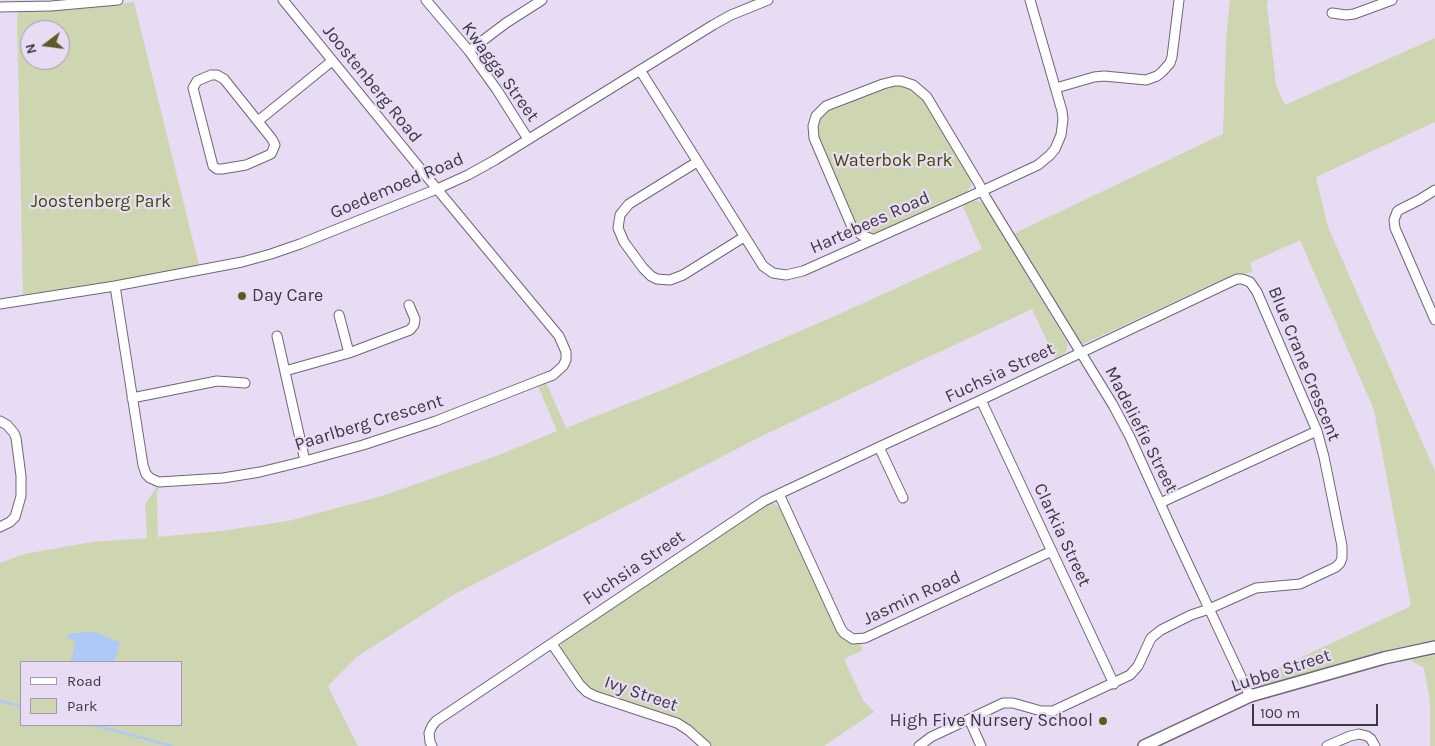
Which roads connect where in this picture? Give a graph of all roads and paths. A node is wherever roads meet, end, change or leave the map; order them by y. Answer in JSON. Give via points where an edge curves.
{"nodes":[{"id":1,"x":118,"y":0,"type":"edge"},
{"id":2,"x":283,"y":0,"type":"edge"},
{"id":3,"x":426,"y":0,"type":"edge"},
{"id":4,"x":542,"y":0,"type":"edge"},
{"id":5,"x":768,"y":0,"type":"edge"},
{"id":6,"x":1030,"y":0,"type":"edge"},
{"id":7,"x":1179,"y":0,"type":"edge"},
{"id":8,"x":1392,"y":0,"type":"edge"},
{"id":9,"x":72,"y":2,"type":"edge"},
{"id":10,"x":0,"y":7,"type":"edge"},
{"id":11,"x":1332,"y":13,"type":"dead end"},
{"id":12,"x":469,"y":51,"type":"junction"},
{"id":13,"x":332,"y":61,"type":"junction"},
{"id":14,"x":640,"y":70,"type":"junction"},
{"id":15,"x":1056,"y":88,"type":"junction"},
{"id":16,"x":258,"y":121,"type":"junction"},
{"id":17,"x":528,"y":139,"type":"junction"},
{"id":18,"x":697,"y":162,"type":"junction"},
{"id":19,"x":437,"y":190,"type":"junction"},
{"id":20,"x":1435,"y":190,"type":"edge"},
{"id":21,"x":982,"y":191,"type":"junction"},
{"id":22,"x":744,"y":237,"type":"junction"},
{"id":23,"x":872,"y":240,"type":"junction"},
{"id":24,"x":115,"y":286,"type":"junction"},
{"id":25,"x":0,"y":304,"type":"edge"},
{"id":26,"x":409,"y":305,"type":"dead end"},
{"id":27,"x":339,"y":316,"type":"dead end"},
{"id":28,"x":1435,"y":320,"type":"edge"},
{"id":29,"x":277,"y":336,"type":"dead end"},
{"id":30,"x":1081,"y":352,"type":"junction"},
{"id":31,"x":349,"y":353,"type":"junction"},
{"id":32,"x":285,"y":370,"type":"junction"},
{"id":33,"x":245,"y":384,"type":"dead end"},
{"id":34,"x":132,"y":398,"type":"junction"},
{"id":35,"x":981,"y":400,"type":"junction"},
{"id":36,"x":0,"y":421,"type":"edge"},
{"id":37,"x":1317,"y":431,"type":"junction"},
{"id":38,"x":879,"y":447,"type":"junction"},
{"id":39,"x":305,"y":461,"type":"junction"},
{"id":40,"x":778,"y":494,"type":"junction"},
{"id":41,"x":903,"y":498,"type":"dead end"},
{"id":42,"x":1160,"y":503,"type":"junction"},
{"id":43,"x":0,"y":527,"type":"edge"},
{"id":44,"x":1052,"y":551,"type":"junction"},
{"id":45,"x":1209,"y":609,"type":"junction"},
{"id":46,"x":552,"y":644,"type":"junction"},
{"id":47,"x":1435,"y":647,"type":"edge"},
{"id":48,"x":1114,"y":684,"type":"junction"},
{"id":49,"x":1250,"y":696,"type":"junction"},
{"id":50,"x":969,"y":719,"type":"junction"},
{"id":51,"x":431,"y":744,"type":"edge"},
{"id":52,"x":706,"y":746,"type":"edge"},
{"id":53,"x":919,"y":746,"type":"edge"},
{"id":54,"x":981,"y":746,"type":"edge"},
{"id":55,"x":1144,"y":746,"type":"edge"},
{"id":56,"x":1327,"y":746,"type":"edge"},
{"id":57,"x":1375,"y":746,"type":"edge"}],
"edges":[{"from":1,"to":9,"type":"street"},
{"from":2,"to":13,"type":"street","name":"Joostenberg Road"},
{"from":3,"to":12,"type":"street","name":"Kwagga Street"},
{"from":4,"to":12,"type":"street"},
{"from":5,"to":14,"type":"street","name":"Goedemoed Road","via":[[731,15]]},
{"from":6,"to":15,"type":"street","name":"Hartebees Road"},
{"from":7,"to":15,"type":"street","via":[[1172,56],[1157,76],[1146,80],[1094,77]]},
{"from":8,"to":11,"type":"street","via":[[1354,14]]},
{"from":9,"to":10,"type":"street","via":[[51,6]]},
{"from":12,"to":17,"type":"street","name":"Kwagga Street"},
{"from":13,"to":16,"type":"street"},
{"from":13,"to":19,"type":"street","name":"Joostenberg Road"},
{"from":14,"to":17,"type":"street","name":"Goedemoed Road"},
{"from":14,"to":18,"type":"street","name":"Hartebees Road"},
{"from":15,"to":21,"type":"street","name":"Hartebees Road","via":[[1063,119],[1062,135],[1055,149],[1038,165]]},
{"from":16,"to":16,"type":"street","via":[[274,142],[271,154],[246,165],[215,168],[194,90],[195,83],[211,75],[221,77]]},
{"from":17,"to":19,"type":"street","name":"Goedemoed Road"},
{"from":18,"to":22,"type":"street","name":"Hartebees Road"},
{"from":18,"to":22,"type":"street","via":[[629,204],[620,215],[618,228],[624,242],[651,276],[670,280],[683,276]]},
{"from":19,"to":24,"type":"street","name":"Goedemoed Road","via":[[271,254]]},
{"from":19,"to":39,"type":"street","name":"Paarlberg Crescent","via":[[559,336],[566,360],[552,375],[436,421]]},
{"from":20,"to":28,"type":"street","via":[[1396,212],[1394,220]]},
{"from":21,"to":23,"type":"street","name":"Hartebees Road"},
{"from":21,"to":23,"type":"street","name":"Madeliefie Street","via":[[923,92],[908,83],[889,82],[826,106],[814,121],[814,138],[852,227]]},
{"from":21,"to":30,"type":"street","name":"Madeliefie Street"},
{"from":22,"to":23,"type":"street","name":"Hartebees Road","via":[[763,266],[786,276]]},
{"from":24,"to":25,"type":"street","name":"Goedemoed Road"},
{"from":24,"to":34,"type":"street","name":"Paarlberg Crescent"},
{"from":26,"to":31,"type":"street","via":[[415,322],[410,330]]},
{"from":27,"to":31,"type":"street"},
{"from":29,"to":32,"type":"street"},
{"from":30,"to":35,"type":"street","name":"Fuchsia Street"},
{"from":30,"to":37,"type":"street","name":"Blue Crane Crescent","via":[[1224,285],[1247,280],[1257,292]]},
{"from":30,"to":42,"type":"street","name":"Madeliefie Street","via":[[1130,437]]},
{"from":31,"to":32,"type":"street"},
{"from":32,"to":39,"type":"street"},
{"from":33,"to":34,"type":"street","via":[[217,381]]},
{"from":34,"to":39,"type":"street","name":"Paarlberg Crescent","via":[[144,470],[156,481],[223,478]]},
{"from":35,"to":38,"type":"street","name":"Fuchsia Street"},
{"from":35,"to":44,"type":"street","name":"Clarkia Street"},
{"from":36,"to":43,"type":"street","via":[[11,429],[16,438],[21,476],[17,512],[14,519]]},
{"from":37,"to":42,"type":"street"},
{"from":37,"to":45,"type":"street","name":"Blue Crane Crescent","via":[[1342,546],[1340,562],[1300,584],[1256,588]]},
{"from":38,"to":40,"type":"street","name":"Fuchsia Street"},
{"from":38,"to":41,"type":"street"},
{"from":40,"to":44,"type":"street","name":"Jasmin Road","via":[[841,629],[853,639],[865,638]]},
{"from":40,"to":46,"type":"street","name":"Fuchsia Street"},
{"from":42,"to":45,"type":"street","name":"Madeliefie Street"},
{"from":44,"to":48,"type":"street","name":"Clarkia Street"},
{"from":45,"to":48,"type":"street","via":[[1156,634],[1134,671]]},
{"from":45,"to":49,"type":"street","name":"Madeliefie Street"},
{"from":46,"to":51,"type":"street","name":"Fuchsia Street","via":[[436,721],[429,733]]},
{"from":46,"to":52,"type":"street","name":"Ivy Street","via":[[587,692],[677,723]]},
{"from":47,"to":49,"type":"main road","name":"Lubbe Street","via":[[1376,660]]},
{"from":48,"to":50,"type":"street","via":[[1053,711],[1040,711],[1008,702]]},
{"from":49,"to":55,"type":"main road","name":"Lubbe Street"},
{"from":50,"to":53,"type":"street"},
{"from":50,"to":54,"type":"street"},
{"from":56,"to":57,"type":"street","via":[[1359,734],[1372,739]]}]}
